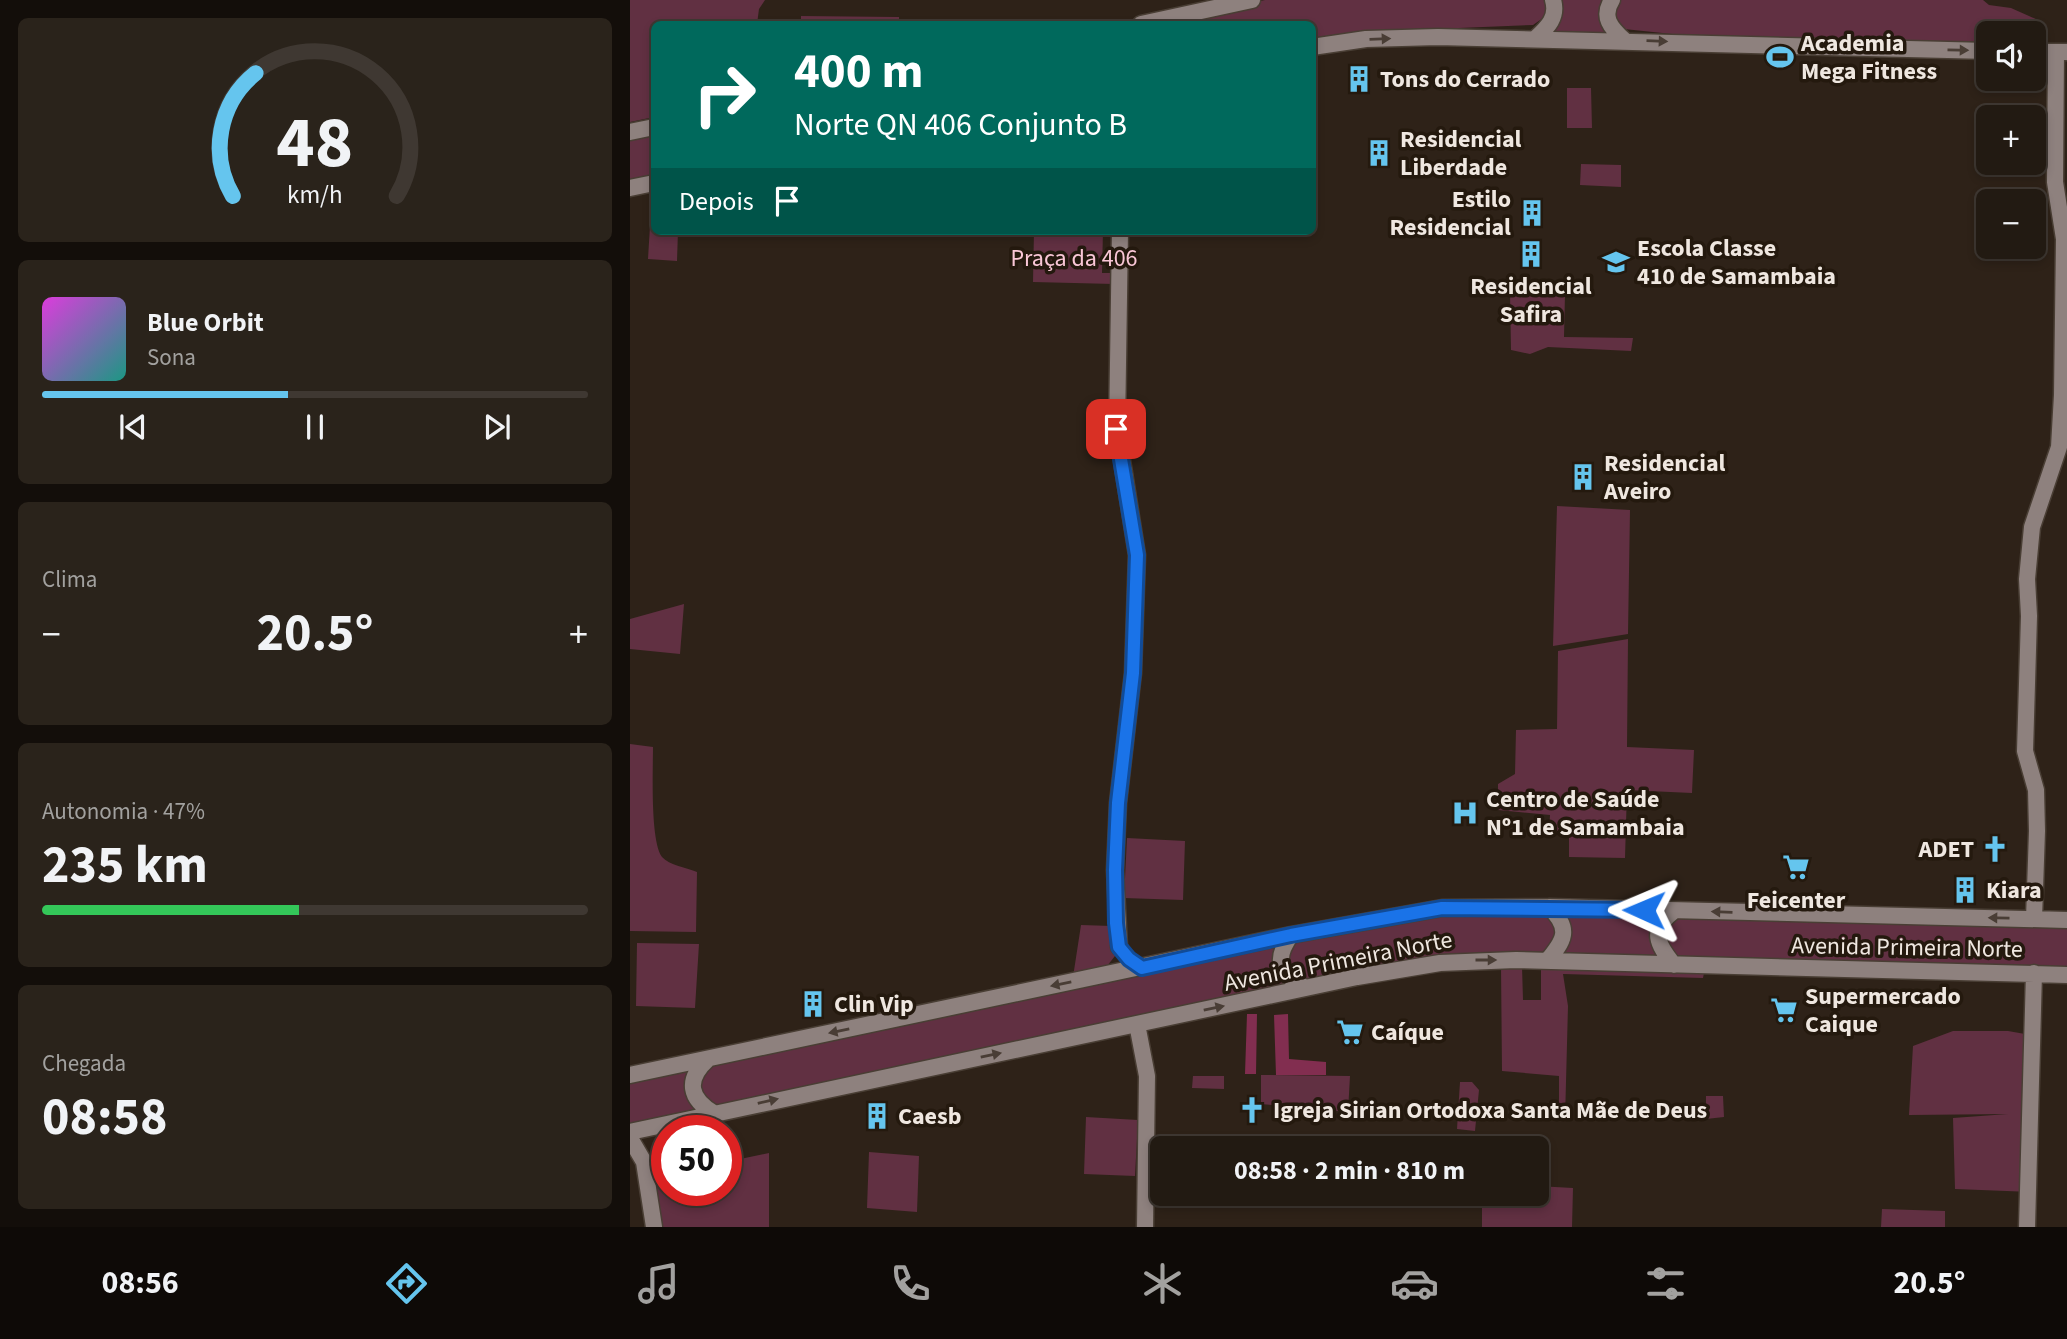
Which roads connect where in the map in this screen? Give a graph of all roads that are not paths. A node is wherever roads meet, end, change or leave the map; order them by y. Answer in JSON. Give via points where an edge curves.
{"nodes":[{"id":1,"x":1252,"y":0,"type":"edge"},
{"id":2,"x":1553,"y":0,"type":"edge"},
{"id":3,"x":1612,"y":0,"type":"edge"},
{"id":4,"x":1155,"y":21,"type":"edge"},
{"id":5,"x":1535,"y":38,"type":"junction"},
{"id":6,"x":1624,"y":40,"type":"junction"},
{"id":7,"x":1316,"y":46,"type":"edge"},
{"id":8,"x":1976,"y":51,"type":"edge"},
{"id":9,"x":2061,"y":52,"type":"edge"},
{"id":10,"x":651,"y":128,"type":"edge"},
{"id":11,"x":630,"y":132,"type":"edge"},
{"id":12,"x":651,"y":184,"type":"edge"},
{"id":13,"x":630,"y":188,"type":"edge"},
{"id":14,"x":1120,"y":235,"type":"edge"},
{"id":15,"x":1549,"y":907,"type":"junction"},
{"id":16,"x":1674,"y":911,"type":"junction"},
{"id":17,"x":2034,"y":919,"type":"junction"},
{"id":18,"x":2067,"y":920,"type":"edge"},
{"id":19,"x":1291,"y":935,"type":"junction"},
{"id":20,"x":1119,"y":947,"type":"junction"},
{"id":21,"x":1547,"y":961,"type":"junction"},
{"id":22,"x":1674,"y":965,"type":"junction"},
{"id":23,"x":1142,"y":968,"type":"junction"},
{"id":24,"x":2034,"y":973,"type":"junction"},
{"id":25,"x":1108,"y":975,"type":"junction"},
{"id":26,"x":2067,"y":975,"type":"edge"},
{"id":27,"x":1305,"y":988,"type":"junction"},
{"id":28,"x":1137,"y":1024,"type":"junction"},
{"id":29,"x":708,"y":1059,"type":"junction"},
{"id":30,"x":630,"y":1075,"type":"edge"},
{"id":31,"x":715,"y":1114,"type":"junction"},
{"id":32,"x":710,"y":1115,"type":"edge"},
{"id":33,"x":651,"y":1127,"type":"joint"},
{"id":34,"x":630,"y":1132,"type":"edge"},
{"id":35,"x":630,"y":1138,"type":"edge"},
{"id":36,"x":644,"y":1162,"type":"junction"},
{"id":37,"x":654,"y":1225,"type":"edge"},
{"id":38,"x":1145,"y":1227,"type":"edge"},
{"id":39,"x":2027,"y":1227,"type":"edge"}],
"edges":[{"from":1,"to":4,"type":"main road"},
{"from":2,"to":5,"type":"main road","via":[[1553,18]]},
{"from":3,"to":6,"type":"main road","via":[[1606,16]]},
{"from":5,"to":6,"type":"main road"},
{"from":7,"to":5,"type":"main road","one_way":true,"via":[[1367,39]]},
{"from":6,"to":8,"type":"main road","one_way":true},
{"from":9,"to":17,"type":"main road","via":[[2055,182],[2064,239],[2059,447],[2032,527],[2027,579],[2025,751],[2036,790]]},
{"from":10,"to":11,"type":"main road"},
{"from":12,"to":13,"type":"main road"},
{"from":14,"to":20,"type":"main road","via":[[1116,429],[1137,555],[1133,673],[1118,803]]},
{"from":15,"to":16,"type":"main road","name":"Avenida Primeira Norte"},
{"from":15,"to":19,"type":"main road","name":"Avenida Primeira Norte","via":[[1442,908]]},
{"from":15,"to":21,"type":"main road","via":[[1560,920],[1563,935]]},
{"from":17,"to":16,"type":"main road","name":"Avenida Primeira Norte","one_way":true},
{"from":16,"to":22,"type":"main road","via":[[1664,918],[1658,932],[1660,947]]},
{"from":17,"to":18,"type":"main road","name":"Avenida Primeira Norte"},
{"from":19,"to":23,"type":"main road","name":"Avenida Primeira Norte"},
{"from":19,"to":27,"type":"main road","via":[[1280,955],[1281,963],[1287,977]]},
{"from":20,"to":23,"type":"main road"},
{"from":20,"to":25,"type":"main road"},
{"from":21,"to":22,"type":"main road","name":"Avenida Primeira Norte"},
{"from":27,"to":21,"type":"main road","name":"Avenida Primeira Norte","one_way":true,"via":[[1440,963]]},
{"from":22,"to":24,"type":"main road","name":"Avenida Primeira Norte"},
{"from":23,"to":25,"type":"main road","name":"Avenida Primeira Norte"},
{"from":24,"to":26,"type":"main road","name":"Avenida Primeira Norte"},
{"from":24,"to":39,"type":"main road"},
{"from":25,"to":29,"type":"main road","name":"Avenida Primeira Norte","one_way":true},
{"from":28,"to":27,"type":"main road","name":"Avenida Primeira Norte","one_way":true},
{"from":31,"to":28,"type":"main road","name":"Avenida Primeira Norte","one_way":true},
{"from":28,"to":38,"type":"main road","via":[[1147,1076]]},
{"from":29,"to":30,"type":"main road","name":"Avenida Primeira Norte"},
{"from":29,"to":31,"type":"main road","via":[[698,1069],[693,1088],[698,1102]]},
{"from":31,"to":32,"type":"main road","name":"Avenida Primeira Norte"},
{"from":33,"to":34,"type":"main road","name":"Avenida Primeira Norte"},
{"from":33,"to":36,"type":"main road"},
{"from":35,"to":36,"type":"main road"},
{"from":36,"to":37,"type":"main road"}]}
